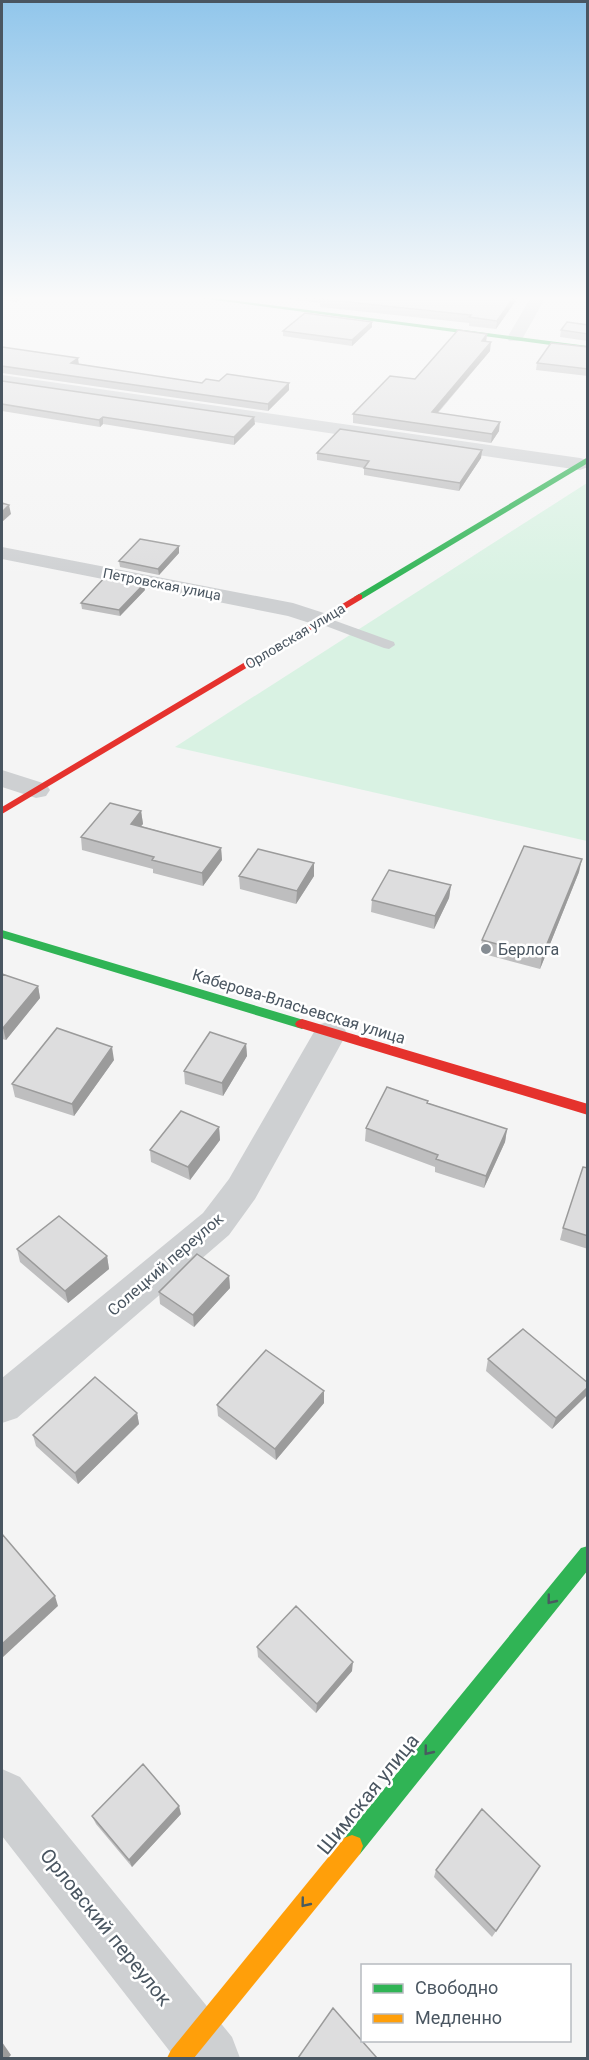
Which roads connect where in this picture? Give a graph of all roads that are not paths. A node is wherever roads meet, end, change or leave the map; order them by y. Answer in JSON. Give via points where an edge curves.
{"nodes":[{"id":1,"x":95,"y":393,"type":"edge"},
{"id":2,"x":584,"y":462,"type":"edge"},
{"id":3,"x":2,"y":553,"type":"edge"},
{"id":4,"x":322,"y":620,"type":"junction"},
{"id":5,"x":389,"y":645,"type":"dead end"},
{"id":6,"x":2,"y":778,"type":"edge"},
{"id":7,"x":36,"y":790,"type":"junction"},
{"id":8,"x":2,"y":810,"type":"edge"},
{"id":9,"x":2,"y":934,"type":"edge"},
{"id":10,"x":330,"y":1033,"type":"junction"},
{"id":11,"x":588,"y":1110,"type":"edge"},
{"id":12,"x":2,"y":1404,"type":"edge"},
{"id":13,"x":588,"y":1555,"type":"edge"},
{"id":14,"x":2,"y":1795,"type":"edge"},
{"id":15,"x":195,"y":2052,"type":"edge"}],
"edges":[{"from":1,"to":2,"type":"street"},
{"from":2,"to":4,"type":"main road","name":"Орловская улица"},
{"from":3,"to":4,"type":"street","name":"Петровская улица","via":[[293,610]]},
{"from":4,"to":5,"type":"lane"},
{"from":4,"to":7,"type":"main road","name":"Орловская улица"},
{"from":6,"to":7,"type":"street"},
{"from":7,"to":8,"type":"main road","name":"Орловская улица"},
{"from":9,"to":10,"type":"main road","name":"Каберова-Власьевская улица"},
{"from":10,"to":11,"type":"main road","name":"Каберова-Власьевская улица"},
{"from":10,"to":12,"type":"street","name":"Солецкий переулок","via":[[242,1189],[216,1224]]},
{"from":13,"to":15,"type":"main road","name":"Шимская улица","one_way":true},
{"from":14,"to":15,"type":"street","name":"Орловский переулок"}]}
